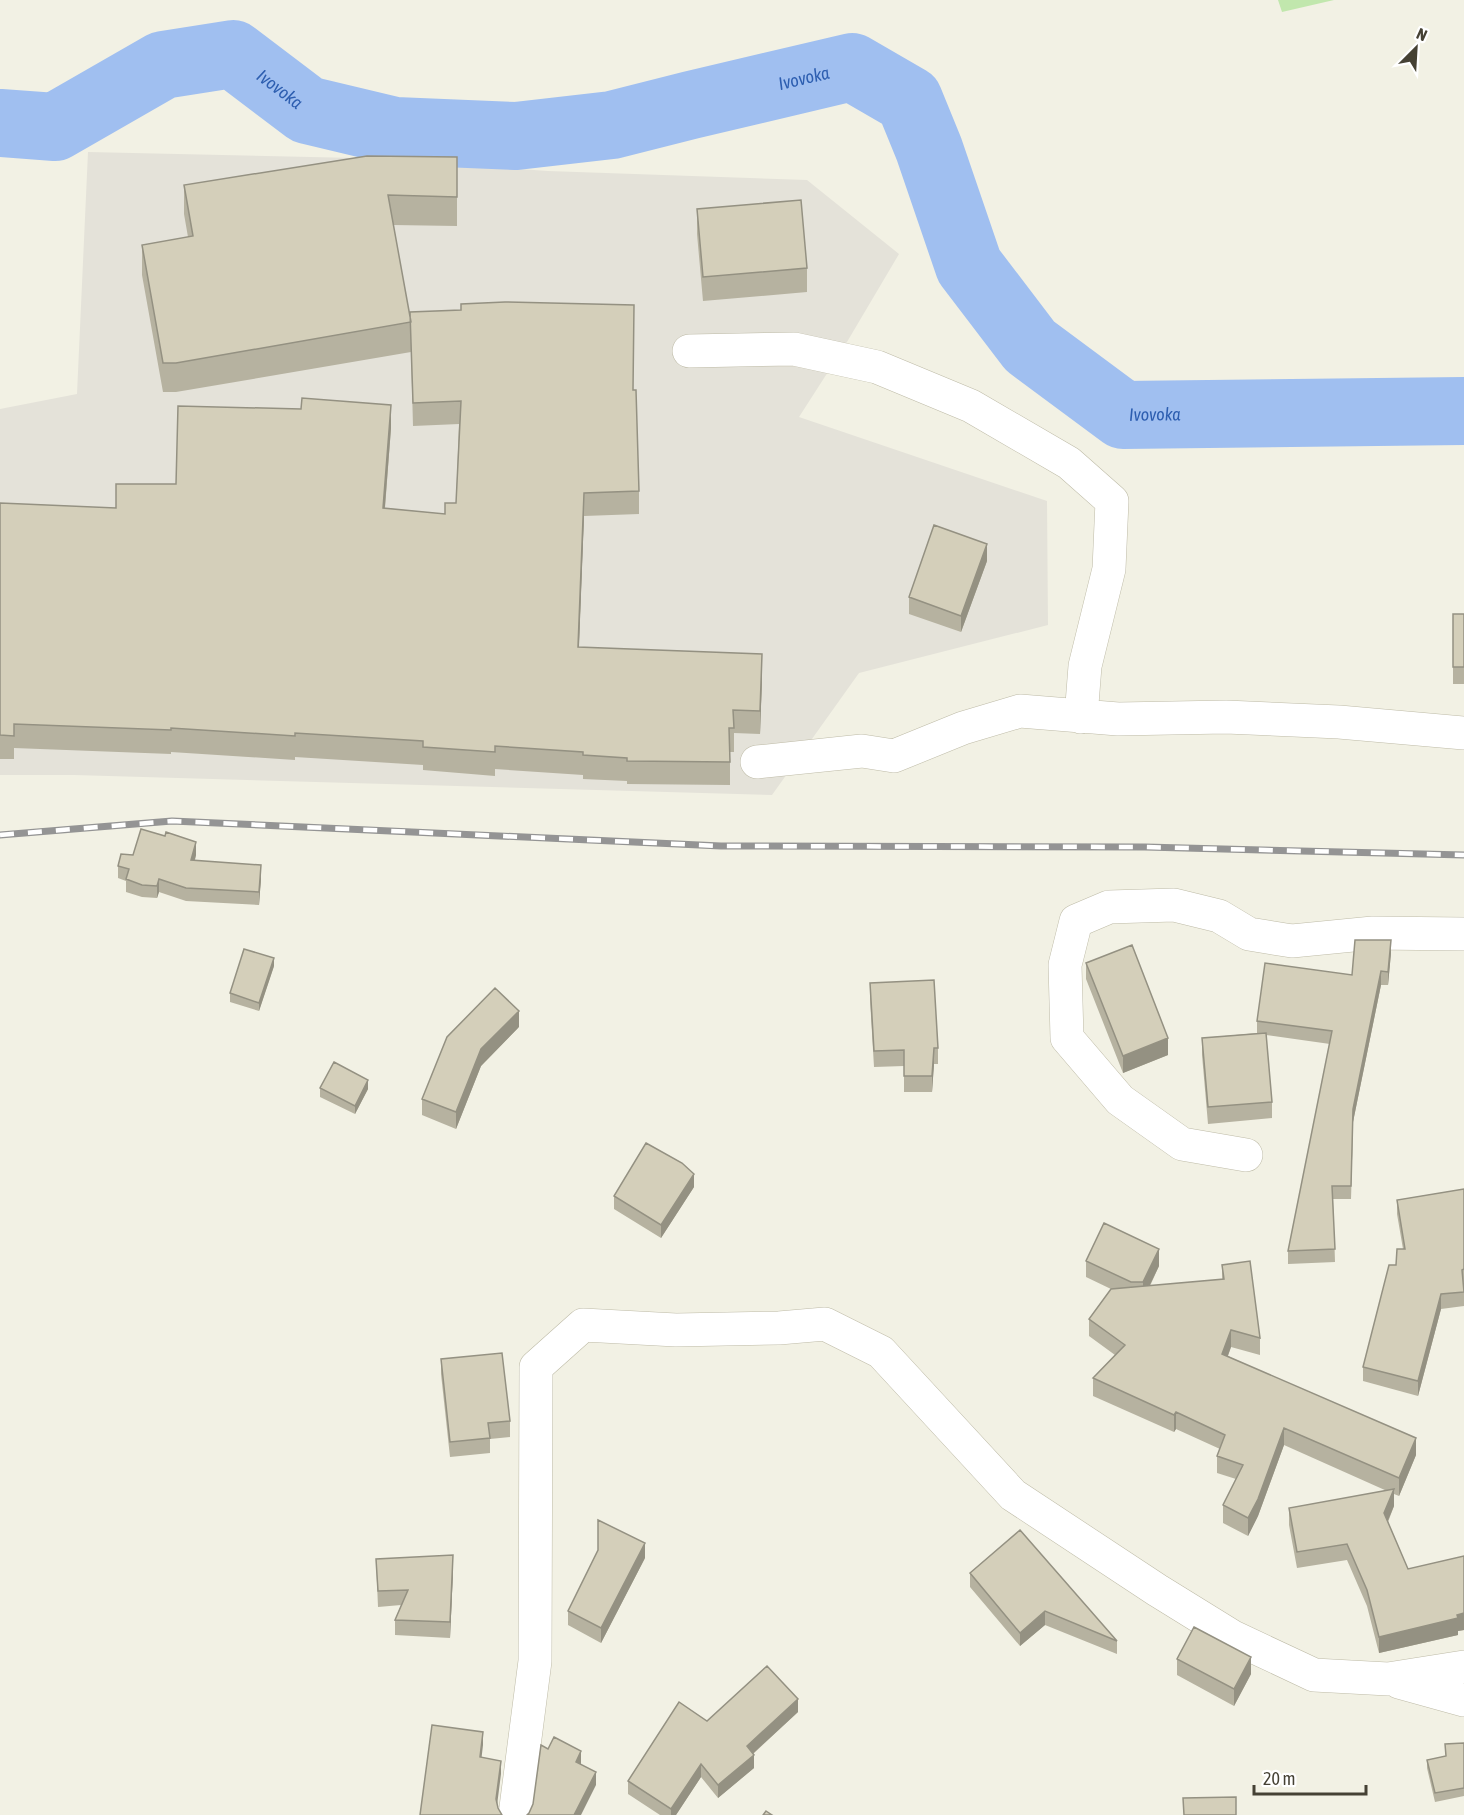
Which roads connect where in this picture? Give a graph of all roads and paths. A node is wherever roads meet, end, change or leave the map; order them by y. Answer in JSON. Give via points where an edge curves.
{"nodes":[{"id":1,"x":689,"y":351,"type":"dead end"},
{"id":2,"x":1081,"y":717,"type":"junction"},
{"id":3,"x":1464,"y":733,"type":"edge"},
{"id":4,"x":757,"y":762,"type":"dead end"},
{"id":5,"x":1464,"y":934,"type":"edge"},
{"id":6,"x":1246,"y":1155,"type":"dead end"},
{"id":7,"x":1464,"y":1667,"type":"edge"},
{"id":8,"x":1388,"y":1679,"type":"junction"},
{"id":9,"x":1464,"y":1700,"type":"edge"},
{"id":10,"x":515,"y":1815,"type":"edge"}],
"edges":[{"from":1,"to":2,"type":"street","via":[[794,349],[877,367],[971,406],[1069,463],[1112,501],[1109,569],[1085,666]]},
{"from":2,"to":3,"type":"street","via":[[1238,717]]},
{"from":2,"to":4,"type":"street","via":[[1020,711],[963,728],[894,756],[862,751]]},
{"from":5,"to":6,"type":"street","via":[[1373,933],[1292,941],[1249,934],[1219,916],[1174,906],[1109,907],[1076,921],[1065,965],[1067,1038],[1120,1100],[1182,1144]]},
{"from":7,"to":8,"type":"street"},
{"from":8,"to":9,"type":"street"},
{"from":8,"to":10,"type":"street","via":[[1314,1675],[1233,1637],[1157,1590],[1013,1495],[880,1352],[825,1324],[676,1330],[584,1325],[536,1367],[535,1661]]}]}
